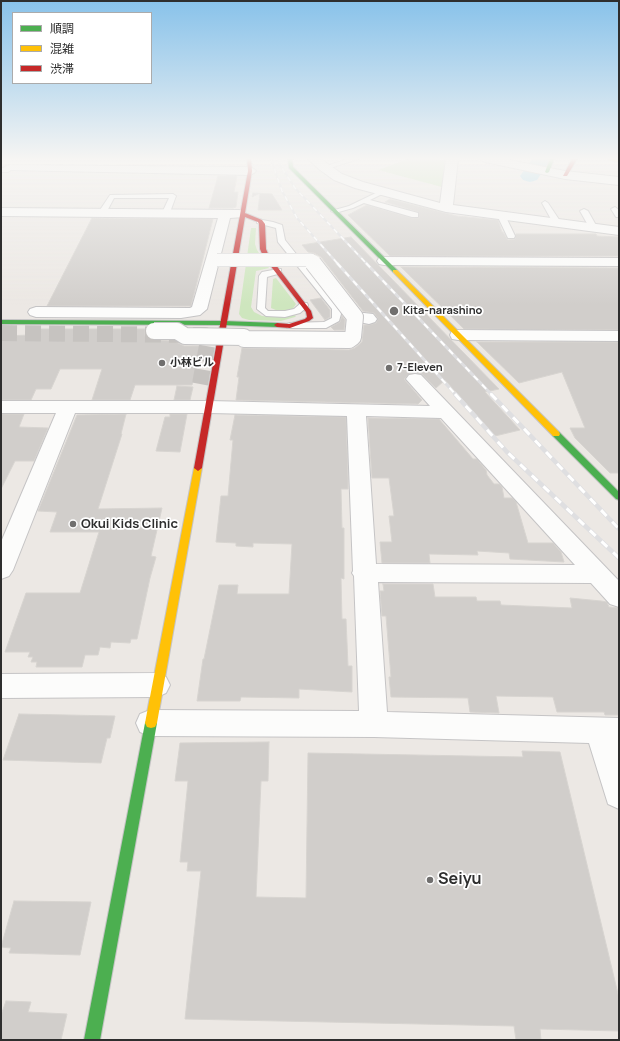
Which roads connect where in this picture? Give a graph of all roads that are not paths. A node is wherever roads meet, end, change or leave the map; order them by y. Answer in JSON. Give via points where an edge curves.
{"nodes":[{"id":1,"x":105,"y":208,"type":"edge"},
{"id":2,"x":168,"y":208,"type":"edge"},
{"id":3,"x":243,"y":208,"type":"edge"},
{"id":4,"x":332,"y":208,"type":"edge"},
{"id":5,"x":349,"y":208,"type":"edge"},
{"id":6,"x":388,"y":208,"type":"edge"},
{"id":7,"x":446,"y":208,"type":"edge"},
{"id":8,"x":548,"y":208,"type":"edge"},
{"id":9,"x":335,"y":211,"type":"junction"},
{"id":10,"x":584,"y":211,"type":"dead end"},
{"id":11,"x":1,"y":212,"type":"edge"},
{"id":12,"x":102,"y":213,"type":"junction"},
{"id":13,"x":166,"y":213,"type":"junction"},
{"id":14,"x":242,"y":214,"type":"junction"},
{"id":15,"x":415,"y":215,"type":"dead end"},
{"id":16,"x":501,"y":215,"type":"junction"},
{"id":17,"x":224,"y":218,"type":"dead end"},
{"id":18,"x":260,"y":221,"type":"junction"},
{"id":19,"x":556,"y":221,"type":"junction"},
{"id":20,"x":593,"y":227,"type":"junction"},
{"id":21,"x":619,"y":231,"type":"edge"},
{"id":22,"x":511,"y":236,"type":"dead end"},
{"id":23,"x":217,"y":260,"type":"dead end"},
{"id":24,"x":384,"y":261,"type":"junction"},
{"id":25,"x":619,"y":262,"type":"edge"},
{"id":26,"x":278,"y":271,"type":"junction"},
{"id":27,"x":304,"y":305,"type":"junction"},
{"id":28,"x":36,"y":312,"type":"dead end"},
{"id":29,"x":1,"y":322,"type":"edge"},
{"id":30,"x":290,"y":326,"type":"junction"},
{"id":31,"x":222,"y":330,"type":"junction"},
{"id":32,"x":154,"y":331,"type":"dead end"},
{"id":33,"x":458,"y":335,"type":"junction"},
{"id":34,"x":619,"y":336,"type":"edge"},
{"id":35,"x":415,"y":379,"type":"dead end"},
{"id":36,"x":1,"y":407,"type":"edge"},
{"id":37,"x":210,"y":407,"type":"junction"},
{"id":38,"x":68,"y":408,"type":"junction"},
{"id":39,"x":356,"y":410,"type":"junction"},
{"id":40,"x":445,"y":412,"type":"junction"},
{"id":41,"x":614,"y":488,"type":"edge"},
{"id":42,"x":619,"y":497,"type":"edge"},
{"id":43,"x":1,"y":570,"type":"edge"},
{"id":44,"x":364,"y":572,"type":"junction"},
{"id":45,"x":597,"y":574,"type":"junction"},
{"id":46,"x":619,"y":597,"type":"edge"},
{"id":47,"x":157,"y":685,"type":"junction"},
{"id":48,"x":1,"y":686,"type":"edge"},
{"id":49,"x":150,"y":723,"type":"junction"},
{"id":50,"x":374,"y":724,"type":"junction"},
{"id":51,"x":610,"y":731,"type":"edge"},
{"id":52,"x":619,"y":794,"type":"edge"},
{"id":53,"x":92,"y":1040,"type":"edge"}],
"edges":[{"from":1,"to":12,"type":"lane"},
{"from":2,"to":13,"type":"lane"},
{"from":3,"to":14,"type":"street"},
{"from":4,"to":9,"type":"street"},
{"from":5,"to":9,"type":"lane"},
{"from":6,"to":15,"type":"lane"},
{"from":7,"to":16,"type":"street"},
{"from":8,"to":19,"type":"lane"},
{"from":9,"to":24,"type":"street"},
{"from":10,"to":20,"type":"lane"},
{"from":11,"to":12,"type":"street"},
{"from":12,"to":13,"type":"street"},
{"from":13,"to":14,"type":"street"},
{"from":14,"to":18,"type":"street"},
{"from":14,"to":31,"type":"street"},
{"from":16,"to":19,"type":"street"},
{"from":16,"to":22,"type":"lane"},
{"from":17,"to":28,"type":"street","via":[[199,309],[194,312]]},
{"from":18,"to":26,"type":"street","via":[[263,249]]},
{"from":18,"to":30,"type":"lane","via":[[279,227],[281,240],[338,314],[336,319],[326,325]]},
{"from":19,"to":20,"type":"street"},
{"from":20,"to":21,"type":"street"},
{"from":23,"to":31,"type":"street","bridge":true,"via":[[311,260],[362,318],[350,340],[244,339]]},
{"from":24,"to":25,"type":"street"},
{"from":24,"to":33,"type":"street"},
{"from":26,"to":27,"type":"street"},
{"from":26,"to":27,"type":"lane","via":[[263,276],[262,309],[266,312],[285,314],[297,311]]},
{"from":27,"to":30,"type":"street","via":[[310,312],[310,318]]},
{"from":29,"to":31,"type":"street"},
{"from":30,"to":31,"type":"street"},
{"from":31,"to":32,"type":"street","bridge":true,"via":[[184,336],[177,331]]},
{"from":31,"to":37,"type":"street"},
{"from":33,"to":34,"type":"street"},
{"from":33,"to":41,"type":"street"},
{"from":35,"to":40,"type":"street"},
{"from":36,"to":38,"type":"street"},
{"from":37,"to":38,"type":"street"},
{"from":37,"to":39,"type":"street"},
{"from":37,"to":47,"type":"street"},
{"from":38,"to":43,"type":"street"},
{"from":39,"to":40,"type":"street"},
{"from":39,"to":44,"type":"street"},
{"from":40,"to":45,"type":"street"},
{"from":41,"to":42,"type":"street"},
{"from":44,"to":45,"type":"street"},
{"from":44,"to":50,"type":"street"},
{"from":45,"to":46,"type":"street"},
{"from":47,"to":48,"type":"street"},
{"from":47,"to":49,"type":"street"},
{"from":49,"to":50,"type":"street"},
{"from":49,"to":53,"type":"street"},
{"from":50,"to":51,"type":"street"},
{"from":51,"to":52,"type":"street"}]}
